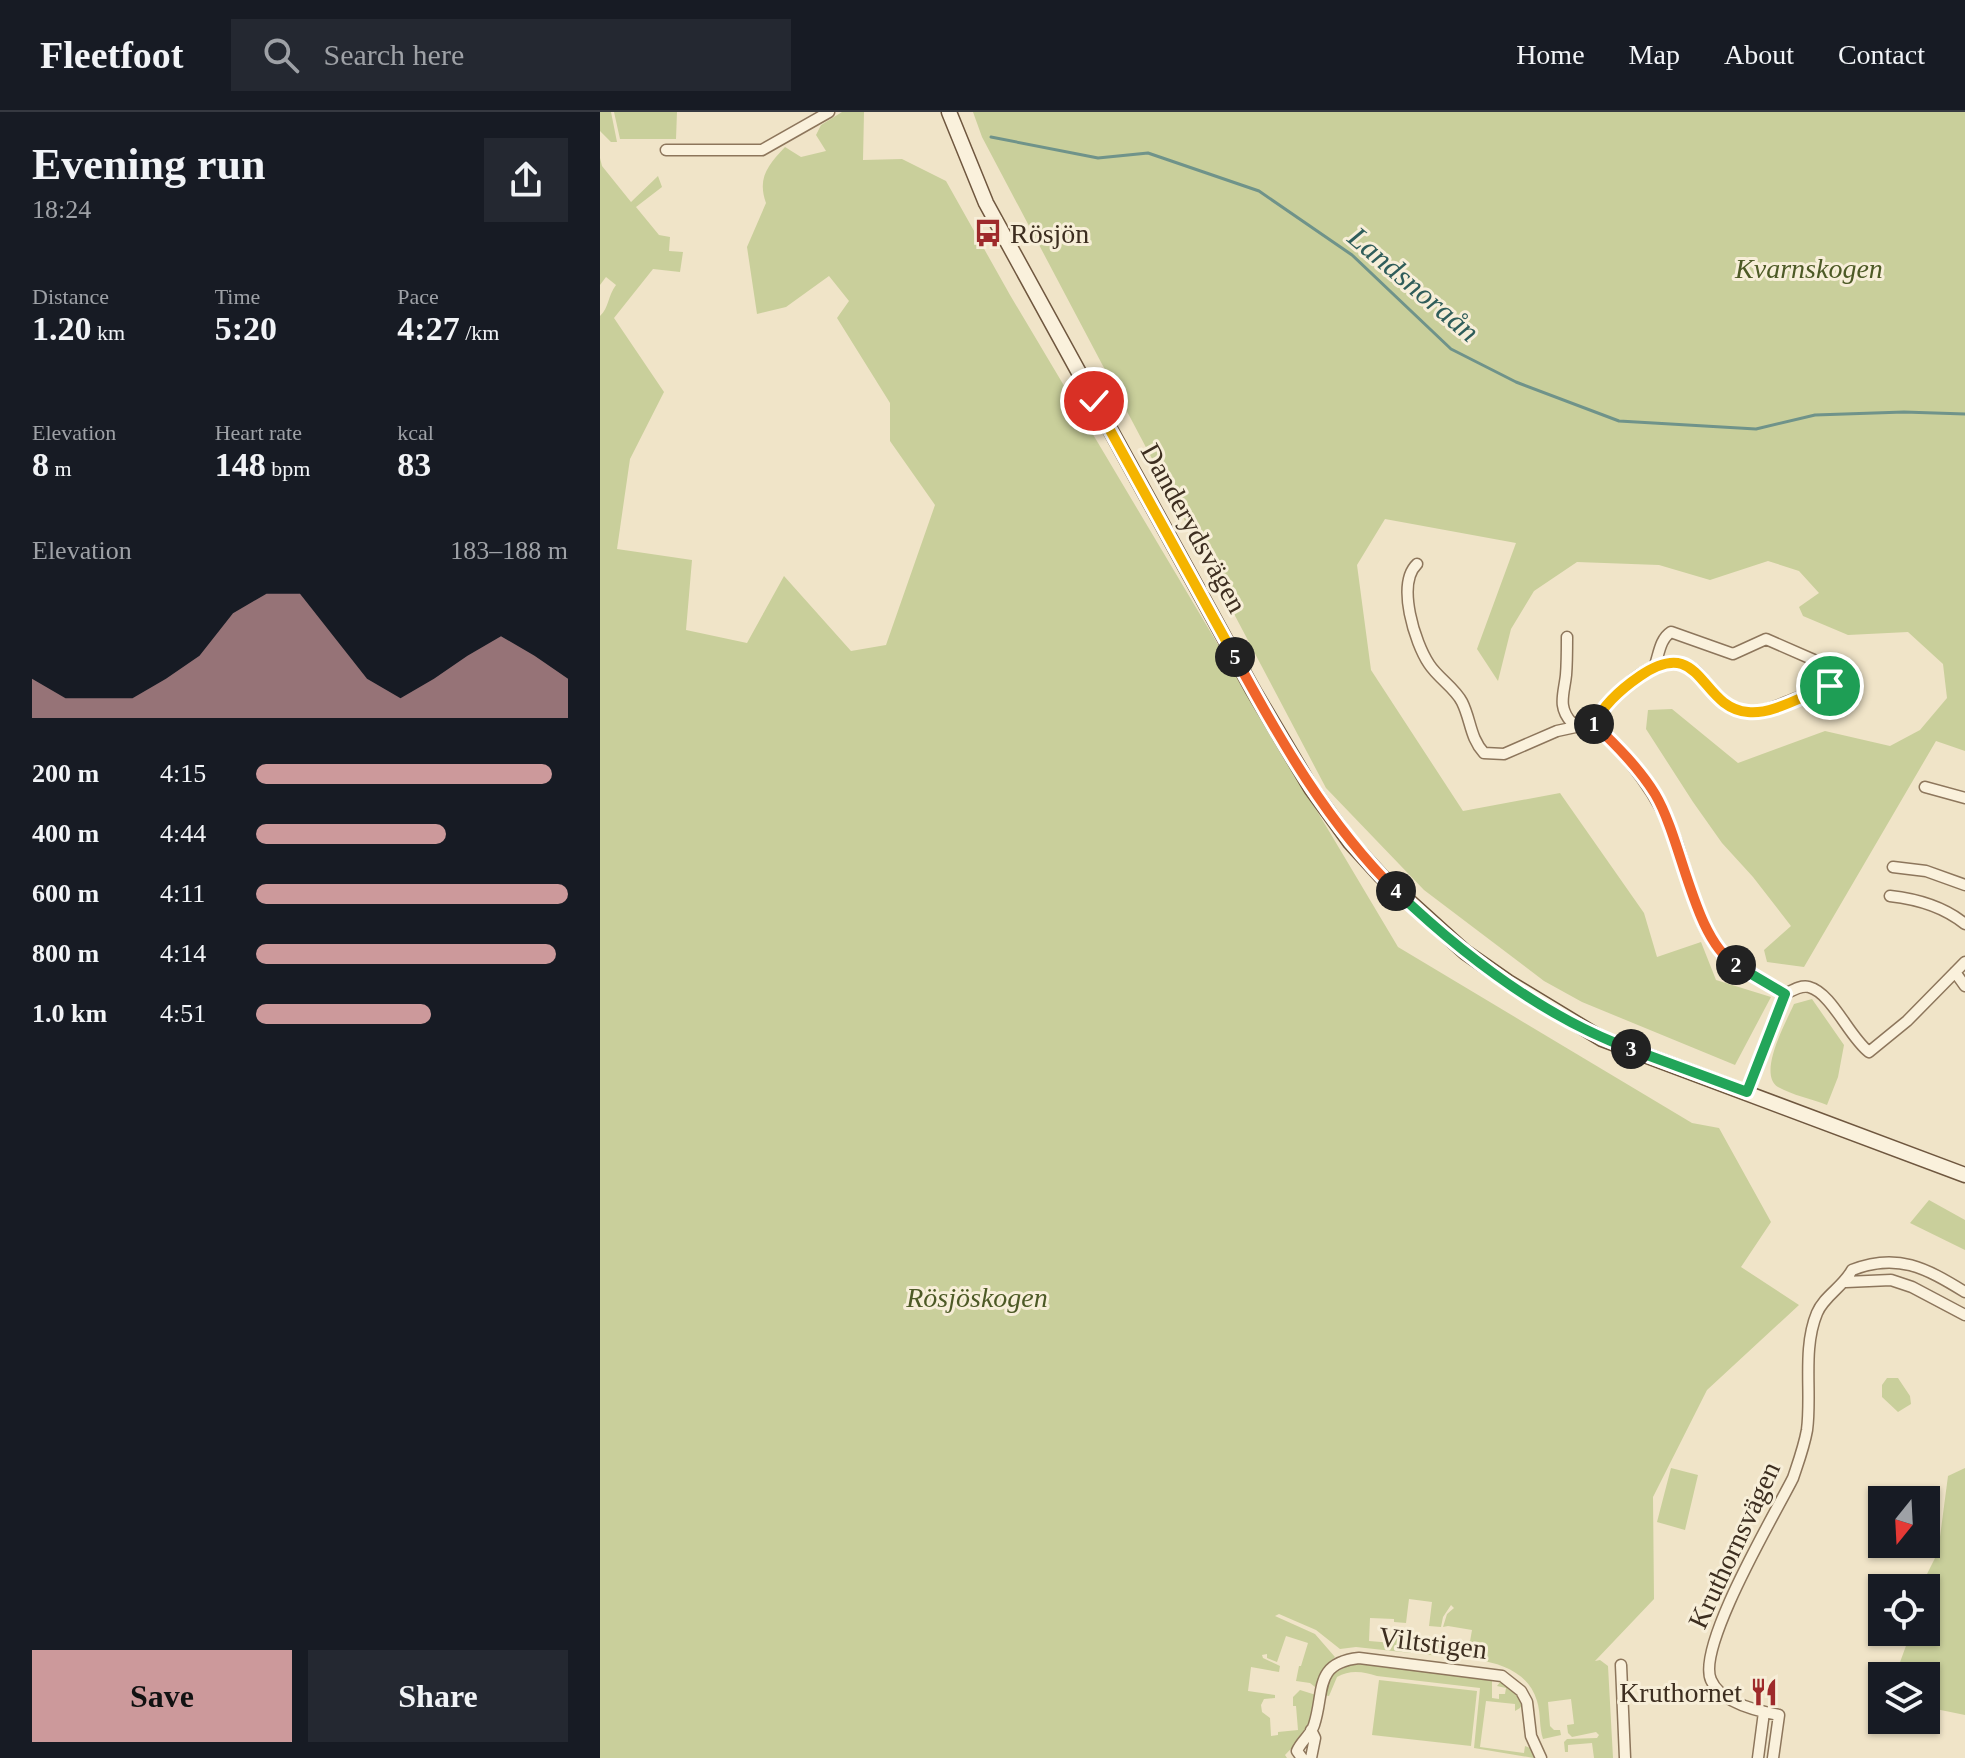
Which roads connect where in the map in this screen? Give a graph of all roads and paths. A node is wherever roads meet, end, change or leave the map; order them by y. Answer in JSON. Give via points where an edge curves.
{"nodes":[{"id":1,"x":829,"y":112,"type":"edge"},
{"id":2,"x":949,"y":112,"type":"edge"},
{"id":3,"x":666,"y":150,"type":"dead end"},
{"id":4,"x":1417,"y":564,"type":"dead end"},
{"id":5,"x":1567,"y":637,"type":"dead end"},
{"id":6,"x":1655,"y":665,"type":"junction"},
{"id":7,"x":1594,"y":723,"type":"junction"},
{"id":8,"x":1925,"y":787,"type":"dead end"},
{"id":9,"x":1965,"y":798,"type":"edge"},
{"id":10,"x":1893,"y":867,"type":"dead end"},
{"id":11,"x":1965,"y":885,"type":"edge"},
{"id":12,"x":1890,"y":896,"type":"dead end"},
{"id":13,"x":1965,"y":924,"type":"edge"},
{"id":14,"x":1965,"y":962,"type":"edge"},
{"id":15,"x":1955,"y":972,"type":"junction"},
{"id":16,"x":1965,"y":986,"type":"edge"},
{"id":17,"x":1785,"y":994,"type":"junction"},
{"id":18,"x":1747,"y":1092,"type":"junction"},
{"id":19,"x":1965,"y":1175,"type":"edge"},
{"id":20,"x":1846,"y":1282,"type":"junction"},
{"id":21,"x":1965,"y":1292,"type":"edge"},
{"id":22,"x":1965,"y":1315,"type":"edge"},
{"id":23,"x":1621,"y":1665,"type":"dead end"},
{"id":24,"x":1764,"y":1712,"type":"junction"},
{"id":25,"x":1311,"y":1730,"type":"junction"},
{"id":26,"x":1302,"y":1758,"type":"edge"},
{"id":27,"x":1311,"y":1758,"type":"edge"},
{"id":28,"x":1541,"y":1758,"type":"edge"},
{"id":29,"x":1625,"y":1758,"type":"edge"},
{"id":30,"x":1758,"y":1758,"type":"edge"},
{"id":31,"x":1773,"y":1758,"type":"edge"}],
"edges":[{"from":1,"to":3,"type":"street","via":[[762,150]]},
{"from":2,"to":18,"type":"main road","name":"Danderydsvägen","via":[[986,203],[1146,496],[1253,690],[1350,842],[1465,952],[1540,1002],[1602,1039]]},
{"from":4,"to":7,"type":"street","via":[[1407,590],[1419,644],[1436,674],[1461,699],[1474,743],[1484,753],[1504,754],[1557,731]]},
{"from":5,"to":7,"type":"street","via":[[1564,714],[1572,723]]},
{"from":6,"to":6,"type":"street","via":[[1686,665],[1723,703],[1747,712],[1778,707],[1833,683],[1814,660],[1766,639],[1733,654],[1671,632]]},
{"from":6,"to":7,"type":"street","via":[[1609,701]]},
{"from":7,"to":17,"type":"street","via":[[1655,794],[1705,929],[1718,949]]},
{"from":8,"to":9,"type":"street"},
{"from":10,"to":11,"type":"street","via":[[1926,871]]},
{"from":12,"to":13,"type":"street","via":[[1941,908]]},
{"from":14,"to":15,"type":"street"},
{"from":15,"to":16,"type":"street"},
{"from":15,"to":17,"type":"street","via":[[1869,1052],[1828,1000],[1810,987]]},
{"from":17,"to":18,"type":"street"},
{"from":18,"to":19,"type":"main road","name":"Danderydsvägen"},
{"from":20,"to":21,"type":"street","name":"Kruthornsvägen","via":[[1852,1270],[1900,1262]]},
{"from":20,"to":22,"type":"street","via":[[1891,1280]]},
{"from":20,"to":24,"type":"street","name":"Kruthornsvägen","via":[[1824,1302],[1812,1328],[1807,1430],[1793,1478],[1726,1610],[1708,1665],[1718,1693]]},
{"from":23,"to":29,"type":"street"},
{"from":24,"to":30,"type":"street"},
{"from":24,"to":31,"type":"street","via":[[1779,1715]]},
{"from":25,"to":26,"type":"street","name":"Viltstigen","via":[[1297,1751]]},
{"from":25,"to":27,"type":"street","name":"Viltstigen"},
{"from":25,"to":28,"type":"street","name":"Viltstigen","via":[[1322,1681],[1349,1659],[1487,1672],[1521,1691]]}]}
